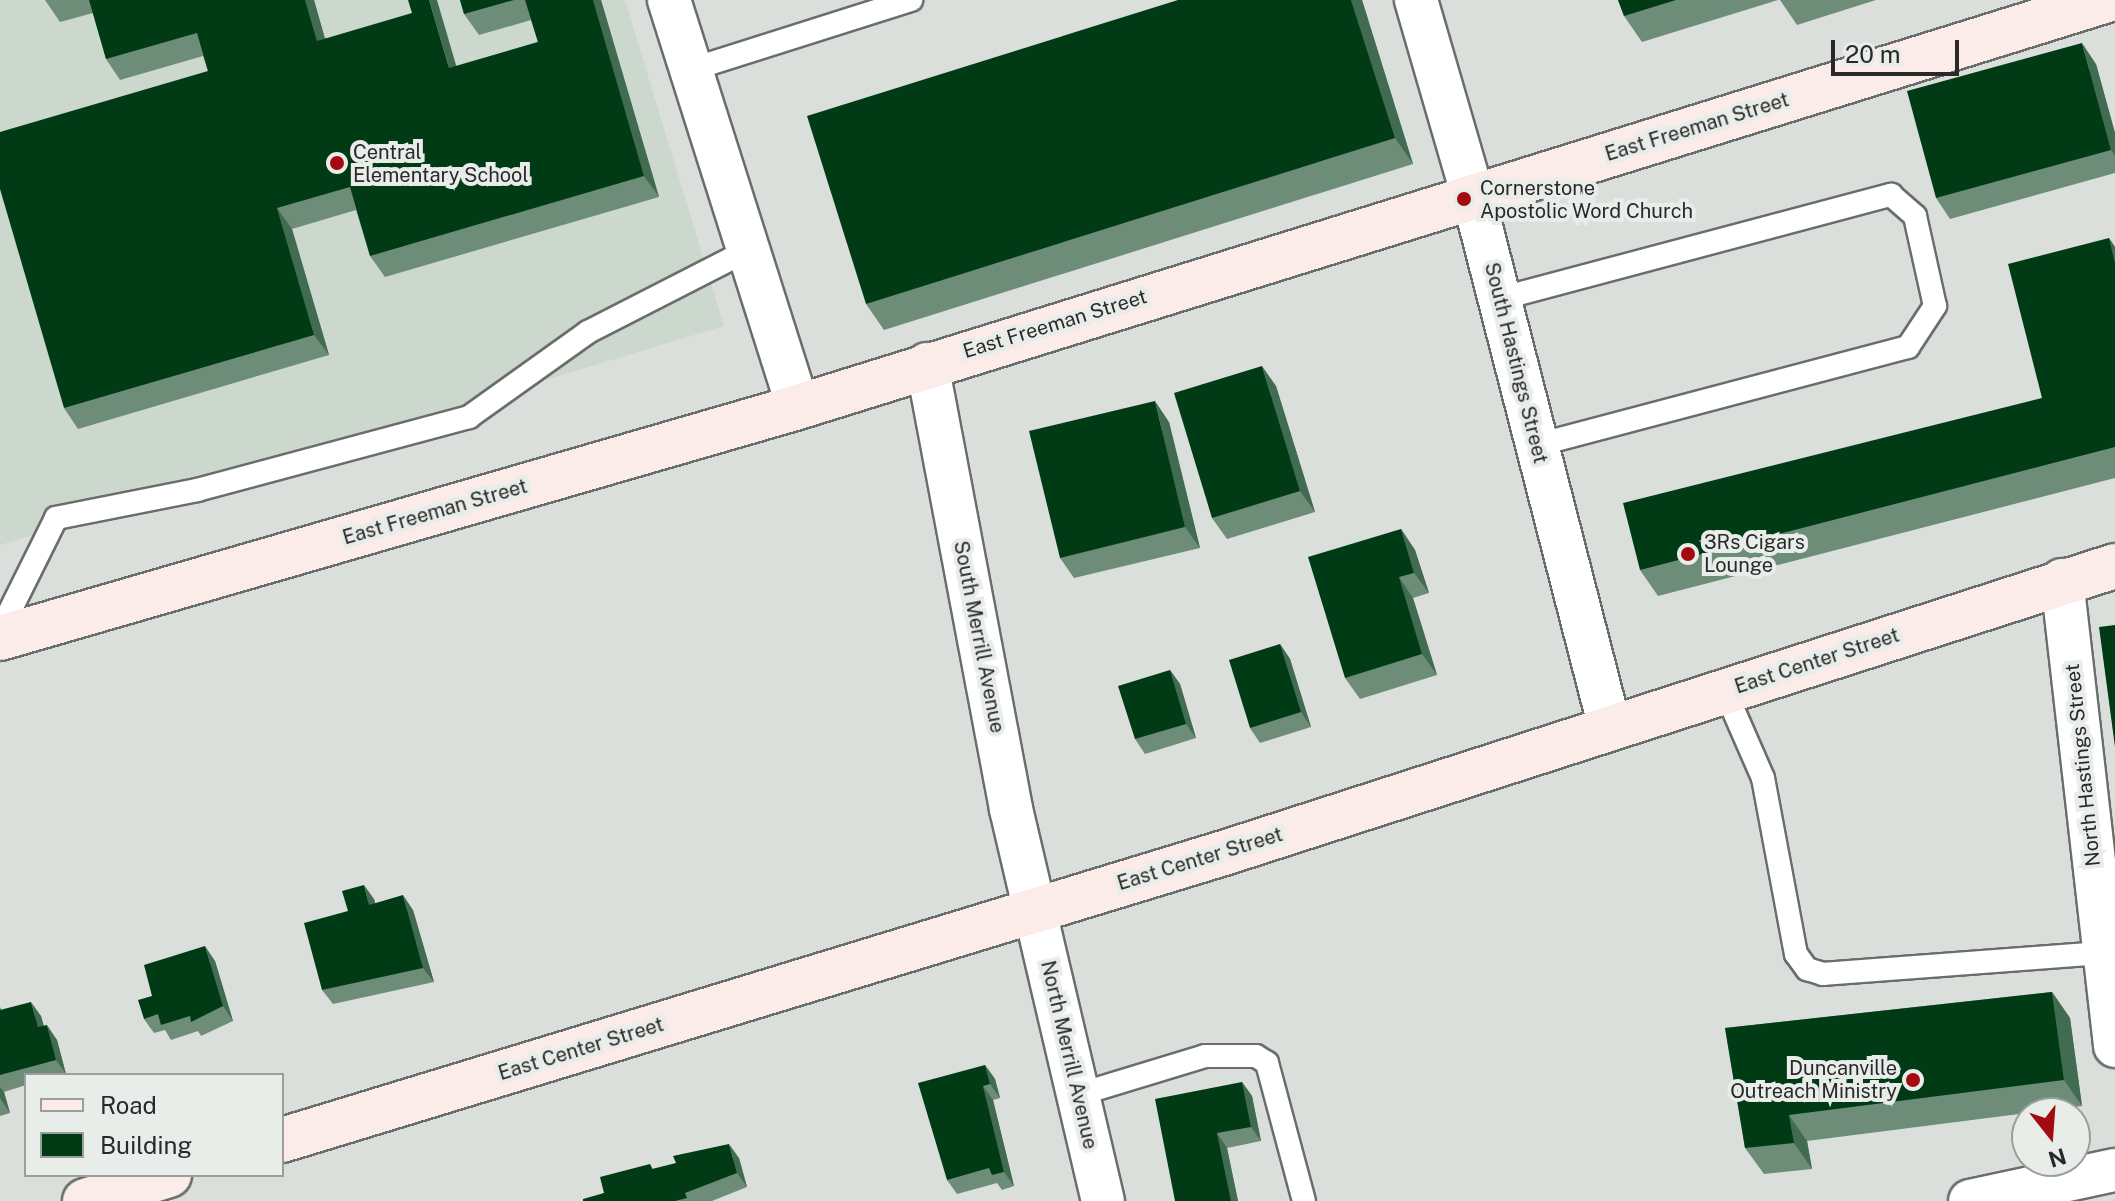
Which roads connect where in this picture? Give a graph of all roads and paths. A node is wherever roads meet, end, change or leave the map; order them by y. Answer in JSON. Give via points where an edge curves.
{"nodes":[{"id":1,"x":669,"y":0,"type":"edge"},
{"id":2,"x":911,"y":0,"type":"edge"},
{"id":3,"x":1416,"y":0,"type":"edge"},
{"id":4,"x":2107,"y":0,"type":"edge"},
{"id":5,"x":693,"y":69,"type":"junction"},
{"id":6,"x":1473,"y":196,"type":"junction"},
{"id":7,"x":748,"y":250,"type":"junction"},
{"id":8,"x":1499,"y":299,"type":"junction"},
{"id":9,"x":927,"y":364,"type":"junction"},
{"id":10,"x":798,"y":407,"type":"junction"},
{"id":11,"x":1537,"y":445,"type":"junction"},
{"id":12,"x":2115,"y":566,"type":"edge"},
{"id":13,"x":2062,"y":580,"type":"junction"},
{"id":14,"x":0,"y":631,"type":"edge"},
{"id":15,"x":0,"y":638,"type":"edge"},
{"id":16,"x":1725,"y":691,"type":"junction"},
{"id":17,"x":1610,"y":728,"type":"junction"},
{"id":18,"x":1036,"y":909,"type":"junction"},
{"id":19,"x":2104,"y":953,"type":"junction"},
{"id":20,"x":2115,"y":1046,"type":"edge"},
{"id":21,"x":1077,"y":1095,"type":"junction"},
{"id":22,"x":284,"y":1139,"type":"edge"},
{"id":23,"x":2115,"y":1170,"type":"edge"},
{"id":24,"x":163,"y":1177,"type":"edge"},
{"id":25,"x":85,"y":1201,"type":"edge"},
{"id":26,"x":1103,"y":1201,"type":"edge"},
{"id":27,"x":1304,"y":1201,"type":"edge"},
{"id":28,"x":1970,"y":1201,"type":"edge"}],
"edges":[{"from":1,"to":5,"type":"street"},
{"from":2,"to":5,"type":"lane"},
{"from":3,"to":6,"type":"street","name":"South Hastings Street"},
{"from":4,"to":6,"type":"street","name":"East Freeman Street"},
{"from":5,"to":7,"type":"street"},
{"from":6,"to":8,"type":"street","name":"South Hastings Street"},
{"from":6,"to":9,"type":"street","name":"East Freeman Street"},
{"from":7,"to":10,"type":"street"},
{"from":7,"to":14,"type":"lane","via":[[588,332],[469,417],[197,490],[56,518]]},
{"from":8,"to":11,"type":"street","name":"South Hastings Street"},
{"from":8,"to":11,"type":"lane","via":[[1891,195],[1915,216],[1935,306],[1908,347]]},
{"from":9,"to":10,"type":"street","name":"East Freeman Street"},
{"from":9,"to":18,"type":"street","name":"South Merrill Avenue","via":[[1011,809]]},
{"from":10,"to":15,"type":"street","name":"East Freeman Street"},
{"from":11,"to":17,"type":"street","name":"South Hastings Street"},
{"from":12,"to":13,"type":"street","name":"East Center Street"},
{"from":13,"to":16,"type":"street","name":"East Center Street"},
{"from":13,"to":19,"type":"street","name":"North Hastings Street"},
{"from":16,"to":17,"type":"street","name":"East Center Street"},
{"from":16,"to":19,"type":"lane","via":[[1763,778],[1796,954],[1807,969],[1823,974]]},
{"from":17,"to":18,"type":"street","name":"East Center Street"},
{"from":18,"to":21,"type":"street","name":"North Merrill Avenue"},
{"from":18,"to":22,"type":"street","name":"East Center Street"},
{"from":19,"to":20,"type":"street","name":"North Hastings Street"},
{"from":21,"to":26,"type":"street","name":"North Merrill Avenue"},
{"from":21,"to":27,"type":"lane","via":[[1205,1056],[1256,1056],[1267,1063]]},
{"from":23,"to":28,"type":"street"},
{"from":24,"to":25,"type":"street"}]}
